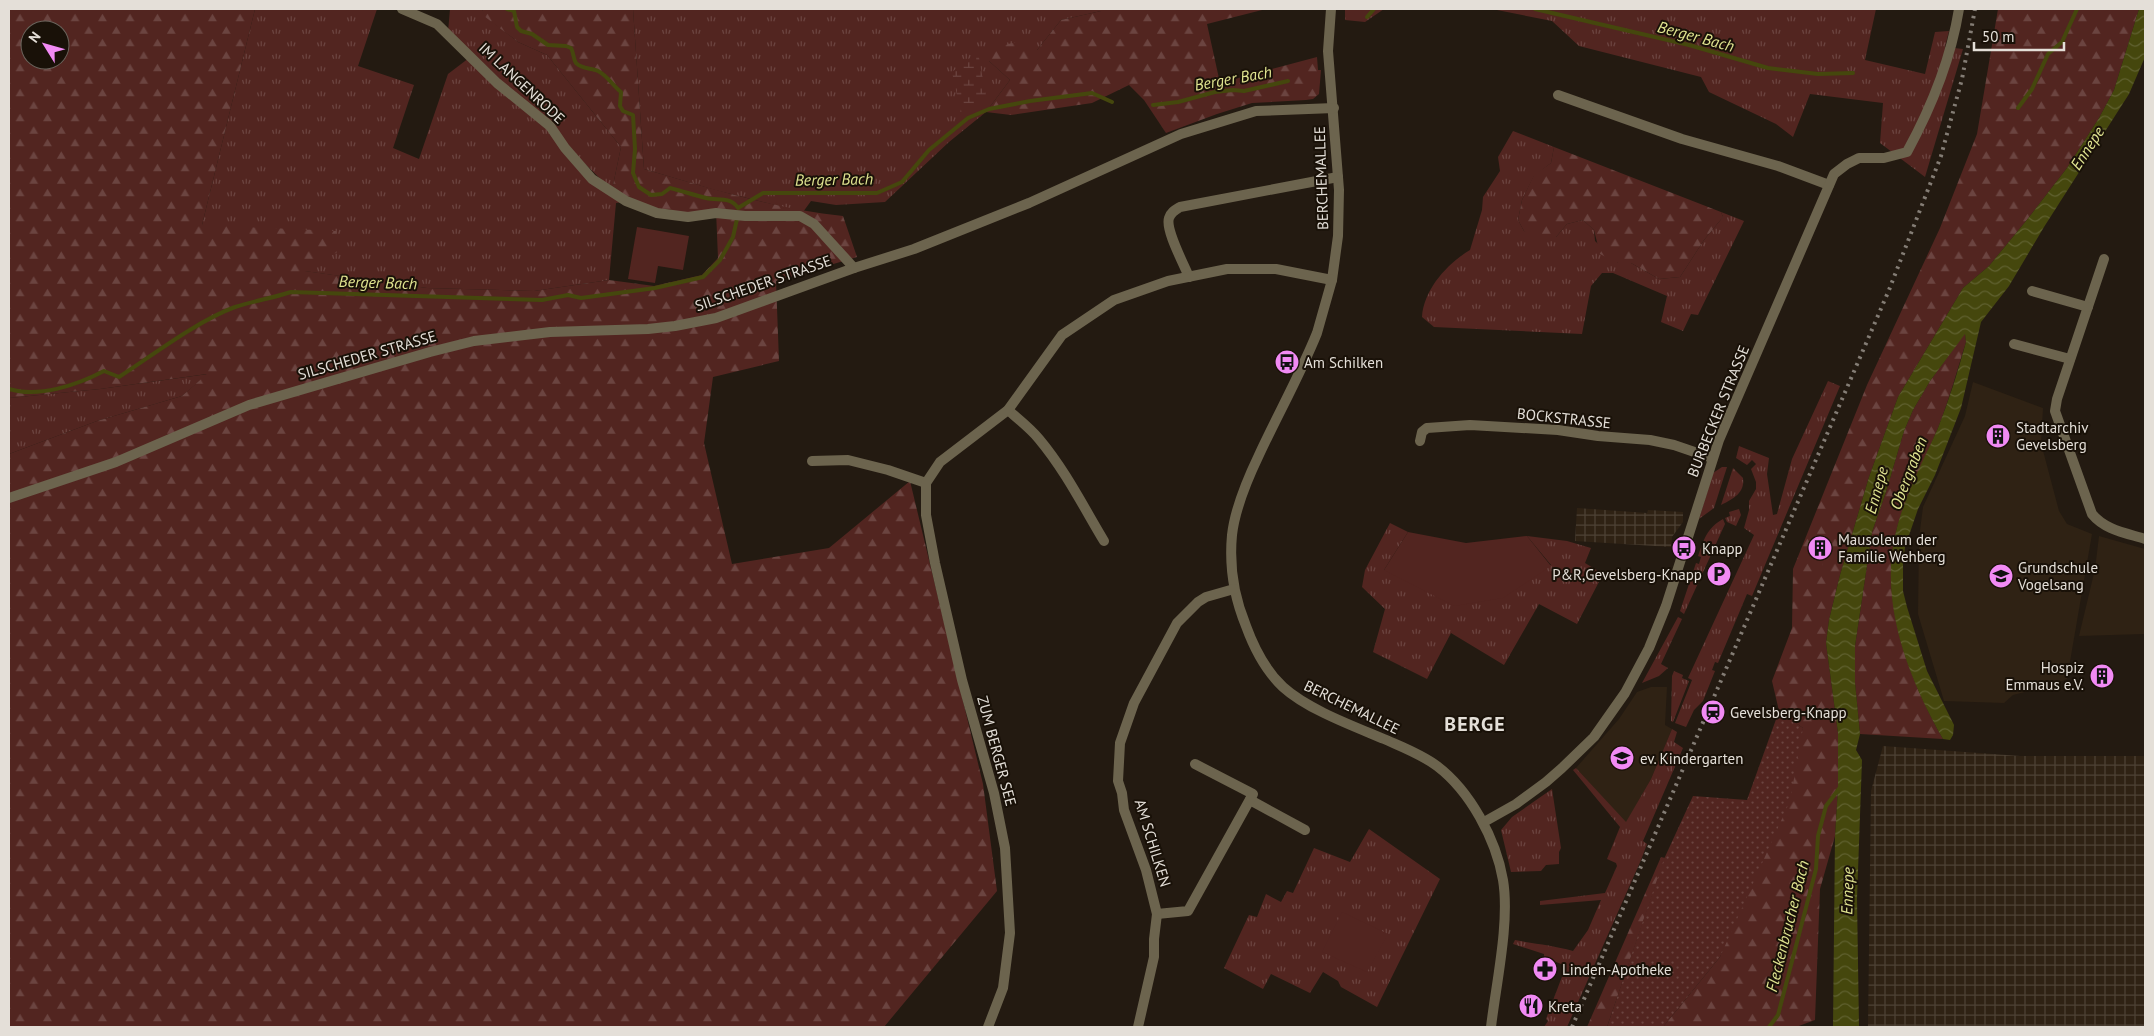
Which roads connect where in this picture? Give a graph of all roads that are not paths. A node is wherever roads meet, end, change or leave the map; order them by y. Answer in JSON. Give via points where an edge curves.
{"nodes":[{"id":1,"x":402,"y":9,"type":"edge"},
{"id":2,"x":1331,"y":9,"type":"edge"},
{"id":3,"x":1959,"y":9,"type":"edge"},
{"id":4,"x":1558,"y":95,"type":"dead end"},
{"id":5,"x":1334,"y":108,"type":"junction"},
{"id":6,"x":1338,"y":176,"type":"junction"},
{"id":7,"x":1829,"y":185,"type":"junction"},
{"id":8,"x":2104,"y":259,"type":"dead end"},
{"id":9,"x":854,"y":268,"type":"junction"},
{"id":10,"x":1189,"y":277,"type":"junction"},
{"id":11,"x":1332,"y":280,"type":"junction"},
{"id":12,"x":2032,"y":291,"type":"dead end"},
{"id":13,"x":2088,"y":307,"type":"junction"},
{"id":14,"x":2014,"y":344,"type":"dead end"},
{"id":15,"x":2070,"y":359,"type":"junction"},
{"id":16,"x":1008,"y":410,"type":"junction"},
{"id":17,"x":1420,"y":441,"type":"dead end"},
{"id":18,"x":1712,"y":458,"type":"junction"},
{"id":19,"x":812,"y":461,"type":"dead end"},
{"id":20,"x":926,"y":483,"type":"junction"},
{"id":21,"x":9,"y":498,"type":"edge"},
{"id":22,"x":2145,"y":539,"type":"edge"},
{"id":23,"x":1104,"y":541,"type":"dead end"},
{"id":24,"x":1234,"y":589,"type":"junction"},
{"id":25,"x":1195,"y":764,"type":"dead end"},
{"id":26,"x":1250,"y":800,"type":"junction"},
{"id":27,"x":1484,"y":822,"type":"junction"},
{"id":28,"x":1305,"y":830,"type":"dead end"},
{"id":29,"x":1157,"y":914,"type":"junction"},
{"id":30,"x":988,"y":1027,"type":"edge"},
{"id":31,"x":1138,"y":1027,"type":"edge"},
{"id":32,"x":1491,"y":1027,"type":"edge"}],
"edges":[{"from":1,"to":9,"type":"street","name":"IM LANGENRODE","via":[[436,24],[497,83],[550,126],[592,179],[626,201],[657,213],[688,217],[716,213],[800,216],[814,224]]},
{"from":2,"to":5,"type":"street","via":[[1328,51]]},
{"from":3,"to":7,"type":"street","name":"BURBECKER STRASSE","via":[[1951,44],[1922,124],[1907,152],[1884,158],[1859,158],[1834,174]]},
{"from":4,"to":7,"type":"street","via":[[1682,139],[1778,166]]},
{"from":5,"to":6,"type":"street","name":"BERCHEMALLEE"},
{"from":5,"to":9,"type":"street","name":"SILSCHEDER STRASSE","via":[[1256,111],[1180,134],[914,250]]},
{"from":6,"to":10,"type":"street","via":[[1172,211],[1170,229]]},
{"from":6,"to":11,"type":"street","name":"BERCHEMALLEE","via":[[1338,236]]},
{"from":7,"to":18,"type":"street","name":"BURBECKER STRASSE"},
{"from":8,"to":13,"type":"street"},
{"from":9,"to":21,"type":"street","name":"SILSCHEDER STRASSE","via":[[716,318],[648,329],[550,332],[474,341],[430,352],[249,405],[116,462]]},
{"from":10,"to":11,"type":"street","via":[[1227,269],[1276,269]]},
{"from":10,"to":16,"type":"street","via":[[1114,300],[1062,335]]},
{"from":11,"to":24,"type":"street","name":"BERCHEMALLEE","via":[[1308,353],[1248,478],[1236,514],[1232,535]]},
{"from":12,"to":13,"type":"street"},
{"from":13,"to":15,"type":"street"},
{"from":14,"to":15,"type":"street"},
{"from":15,"to":22,"type":"street","via":[[2055,410],[2092,514],[2107,527]]},
{"from":16,"to":20,"type":"street","via":[[940,462]]},
{"from":16,"to":23,"type":"street","via":[[1038,437],[1051,454]]},
{"from":17,"to":18,"type":"street","name":"BOCKSTRASSE","via":[[1422,432],[1427,428],[1470,425],[1558,430],[1650,440]]},
{"from":18,"to":27,"type":"street","name":"BURBECKER STRASSE","via":[[1660,622],[1619,703],[1594,737],[1546,782]]},
{"from":19,"to":20,"type":"street","via":[[848,460]]},
{"from":20,"to":30,"type":"street","name":"ZUM BERGER SEE","via":[[926,515],[935,562],[1005,848],[1010,933],[1002,988]]},
{"from":24,"to":27,"type":"street","name":"BERCHEMALLEE","via":[[1238,608],[1256,651],[1281,685],[1343,722],[1420,755],[1437,766],[1455,783]]},
{"from":24,"to":29,"type":"street","name":"AM SCHILKEN","via":[[1198,602],[1177,623],[1134,703],[1120,743],[1118,781],[1124,810],[1146,870]]},
{"from":25,"to":26,"type":"street","via":[[1253,794]]},
{"from":26,"to":28,"type":"street"},
{"from":26,"to":29,"type":"street","via":[[1188,911]]},
{"from":27,"to":32,"type":"street","name":"BERCHEMALLEE","via":[[1503,880],[1505,904]]},
{"from":29,"to":31,"type":"street","name":"AM SCHILKEN","via":[[1154,957]]}]}
